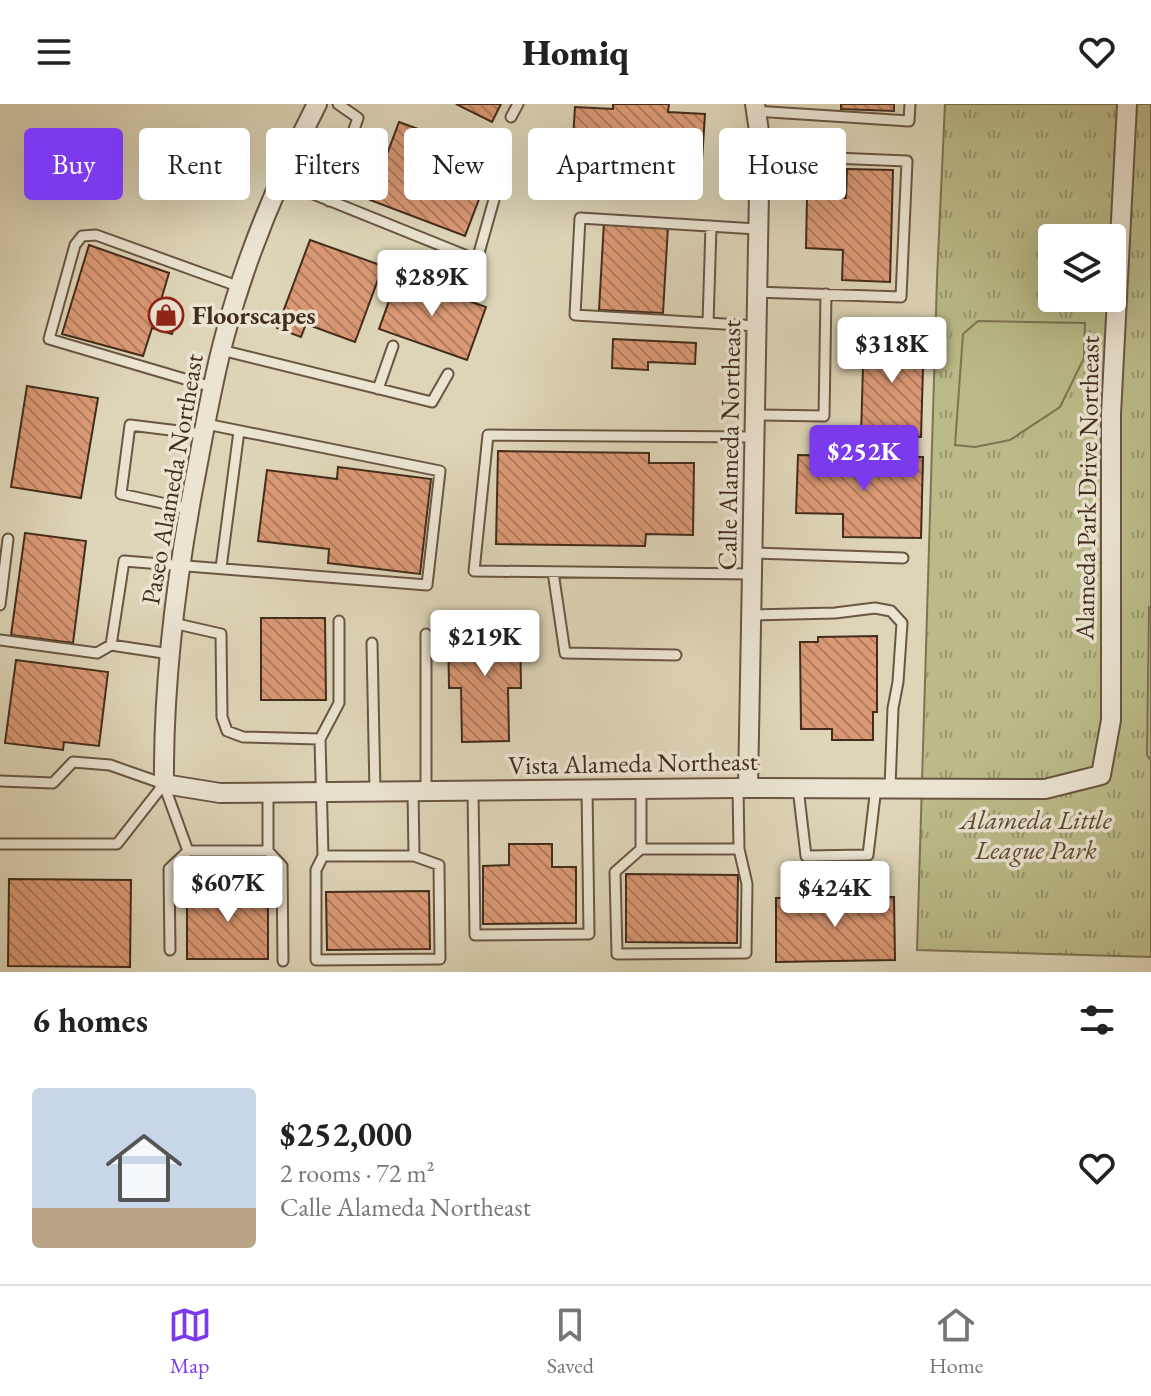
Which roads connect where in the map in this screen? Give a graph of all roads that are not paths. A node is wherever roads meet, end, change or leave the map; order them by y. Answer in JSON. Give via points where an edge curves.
{"nodes":[{"id":1,"x":317,"y":104,"type":"edge"},
{"id":2,"x":338,"y":104,"type":"edge"},
{"id":3,"x":518,"y":104,"type":"edge"},
{"id":4,"x":910,"y":104,"type":"edge"},
{"id":5,"x":1127,"y":104,"type":"edge"},
{"id":6,"x":755,"y":108,"type":"edge"},
{"id":7,"x":511,"y":117,"type":"dead end"},
{"id":8,"x":304,"y":128,"type":"edge"},
{"id":9,"x":757,"y":128,"type":"edge"},
{"id":10,"x":846,"y":159,"type":"edge"},
{"id":11,"x":274,"y":200,"type":"edge"},
{"id":12,"x":494,"y":200,"type":"edge"},
{"id":13,"x":758,"y":200,"type":"edge"},
{"id":14,"x":329,"y":201,"type":"joint"},
{"id":15,"x":711,"y":226,"type":"junction"},
{"id":16,"x":757,"y":229,"type":"junction"},
{"id":17,"x":240,"y":287,"type":"junction"},
{"id":18,"x":757,"y":292,"type":"junction"},
{"id":19,"x":826,"y":294,"type":"junction"},
{"id":20,"x":708,"y":323,"type":"junction"},
{"id":21,"x":757,"y":326,"type":"junction"},
{"id":22,"x":393,"y":346,"type":"dead end"},
{"id":23,"x":221,"y":350,"type":"junction"},
{"id":24,"x":448,"y":374,"type":"dead end"},
{"id":25,"x":212,"y":387,"type":"junction"},
{"id":26,"x":378,"y":389,"type":"junction"},
{"id":27,"x":755,"y":415,"type":"junction"},
{"id":28,"x":204,"y":429,"type":"junction"},
{"id":29,"x":239,"y":431,"type":"junction"},
{"id":30,"x":755,"y":437,"type":"junction"},
{"id":31,"x":189,"y":509,"type":"junction"},
{"id":32,"x":8,"y":539,"type":"dead end"},
{"id":33,"x":753,"y":553,"type":"junction"},
{"id":34,"x":903,"y":558,"type":"dead end"},
{"id":35,"x":179,"y":564,"type":"junction"},
{"id":36,"x":221,"y":568,"type":"junction"},
{"id":37,"x":553,"y":572,"type":"junction"},
{"id":38,"x":752,"y":574,"type":"junction"},
{"id":39,"x":0,"y":605,"type":"edge"},
{"id":40,"x":752,"y":615,"type":"junction"},
{"id":41,"x":339,"y":621,"type":"dead end"},
{"id":42,"x":173,"y":622,"type":"junction"},
{"id":43,"x":426,"y":634,"type":"dead end"},
{"id":44,"x":0,"y":640,"type":"edge"},
{"id":45,"x":372,"y":643,"type":"dead end"},
{"id":46,"x":111,"y":645,"type":"junction"},
{"id":47,"x":170,"y":654,"type":"junction"},
{"id":48,"x":676,"y":655,"type":"dead end"},
{"id":49,"x":320,"y":739,"type":"junction"},
{"id":50,"x":1101,"y":775,"type":"joint"},
{"id":51,"x":0,"y":781,"type":"edge"},
{"id":52,"x":164,"y":784,"type":"junction"},
{"id":53,"x":883,"y":787,"type":"junction"},
{"id":54,"x":743,"y":788,"type":"junction"},
{"id":55,"x":798,"y":788,"type":"junction"},
{"id":56,"x":641,"y":789,"type":"junction"},
{"id":57,"x":587,"y":790,"type":"junction"},
{"id":58,"x":420,"y":791,"type":"junction"},
{"id":59,"x":473,"y":791,"type":"junction"},
{"id":60,"x":322,"y":792,"type":"junction"},
{"id":61,"x":375,"y":792,"type":"junction"},
{"id":62,"x":268,"y":793,"type":"junction"},
{"id":63,"x":0,"y":844,"type":"edge"},
{"id":64,"x":641,"y":849,"type":"junction"},
{"id":65,"x":739,"y":849,"type":"junction"},
{"id":66,"x":188,"y":851,"type":"junction"},
{"id":67,"x":268,"y":851,"type":"junction"},
{"id":68,"x":323,"y":856,"type":"junction"},
{"id":69,"x":414,"y":856,"type":"junction"},
{"id":70,"x":170,"y":950,"type":"dead end"},
{"id":71,"x":283,"y":961,"type":"dead end"}],
"edges":[{"from":1,"to":8,"type":"street","name":"Paseo Alameda Northeast"},
{"from":2,"to":14,"type":"lane","via":[[358,118]]},
{"from":3,"to":7,"type":"lane"},
{"from":4,"to":6,"type":"lane","via":[[909,121]]},
{"from":5,"to":50,"type":"street","name":"Alameda Park Drive Northeast","via":[[1111,414],[1111,720]]},
{"from":6,"to":9,"type":"street","name":"Calle Alameda Northeast"},
{"from":10,"to":19,"type":"lane","via":[[907,161],[901,297]]},
{"from":11,"to":17,"type":"street","name":"Paseo Alameda Northeast"},
{"from":12,"to":14,"type":"lane","via":[[477,260]]},
{"from":13,"to":16,"type":"street","name":"Calle Alameda Northeast"},
{"from":15,"to":16,"type":"lane"},
{"from":15,"to":20,"type":"lane"},
{"from":15,"to":20,"type":"lane","via":[[580,218],[575,315]]},
{"from":16,"to":18,"type":"street","name":"Calle Alameda Northeast"},
{"from":17,"to":23,"type":"street","name":"Paseo Alameda Northeast"},
{"from":17,"to":25,"type":"lane","via":[[96,235],[82,236],[71,259],[49,339]]},
{"from":18,"to":19,"type":"lane"},
{"from":18,"to":21,"type":"street","name":"Calle Alameda Northeast"},
{"from":19,"to":27,"type":"lane","via":[[824,416]]},
{"from":20,"to":21,"type":"lane"},
{"from":21,"to":27,"type":"street","name":"Calle Alameda Northeast"},
{"from":22,"to":26,"type":"lane"},
{"from":23,"to":25,"type":"street","name":"Paseo Alameda Northeast"},
{"from":23,"to":26,"type":"lane"},
{"from":24,"to":26,"type":"lane","via":[[432,402]]},
{"from":25,"to":28,"type":"street","name":"Paseo Alameda Northeast"},
{"from":27,"to":30,"type":"street","name":"Calle Alameda Northeast"},
{"from":28,"to":29,"type":"lane"},
{"from":28,"to":31,"type":"street","name":"Paseo Alameda Northeast"},
{"from":28,"to":31,"type":"lane","via":[[130,425],[121,494]]},
{"from":29,"to":36,"type":"lane"},
{"from":29,"to":36,"type":"lane","via":[[440,471],[427,585]]},
{"from":30,"to":33,"type":"street","name":"Calle Alameda Northeast"},
{"from":30,"to":37,"type":"lane","via":[[488,435],[474,571]]},
{"from":31,"to":35,"type":"street","name":"Paseo Alameda Northeast"},
{"from":32,"to":39,"type":"lane"},
{"from":33,"to":34,"type":"lane"},
{"from":33,"to":38,"type":"street","name":"Calle Alameda Northeast"},
{"from":35,"to":36,"type":"lane"},
{"from":35,"to":42,"type":"street","name":"Paseo Alameda Northeast"},
{"from":35,"to":46,"type":"lane","via":[[124,561]]},
{"from":37,"to":38,"type":"lane"},
{"from":37,"to":48,"type":"lane","via":[[565,653]]},
{"from":38,"to":40,"type":"street","name":"Calle Alameda Northeast"},
{"from":40,"to":53,"type":"lane","via":[[875,608],[891,611],[902,623]]},
{"from":40,"to":54,"type":"street","name":"Calle Alameda Northeast"},
{"from":41,"to":49,"type":"lane","via":[[339,703]]},
{"from":42,"to":47,"type":"street","name":"Paseo Alameda Northeast"},
{"from":42,"to":49,"type":"lane","via":[[221,634],[222,717],[227,731],[243,737]]},
{"from":43,"to":58,"type":"lane"},
{"from":44,"to":46,"type":"lane","via":[[97,653]]},
{"from":45,"to":61,"type":"lane"},
{"from":46,"to":47,"type":"lane"},
{"from":47,"to":52,"type":"street","name":"Paseo Alameda Northeast"},
{"from":49,"to":60,"type":"lane"},
{"from":50,"to":53,"type":"street","name":"Vista Alameda Northeast","via":[[1045,789]]},
{"from":51,"to":52,"type":"lane","via":[[53,783],[73,762],[110,765]]},
{"from":52,"to":62,"type":"street","name":"Vista Alameda Northeast","via":[[220,793]]},
{"from":52,"to":63,"type":"lane","via":[[117,844]]},
{"from":52,"to":66,"type":"lane"},
{"from":53,"to":55,"type":"street","name":"Vista Alameda Northeast"},
{"from":53,"to":55,"type":"lane","via":[[868,855],[806,856]]},
{"from":54,"to":55,"type":"street","name":"Vista Alameda Northeast"},
{"from":54,"to":56,"type":"street","name":"Vista Alameda Northeast"},
{"from":54,"to":65,"type":"lane"},
{"from":56,"to":57,"type":"street","name":"Vista Alameda Northeast"},
{"from":56,"to":64,"type":"lane"},
{"from":57,"to":59,"type":"street","name":"Vista Alameda Northeast"},
{"from":57,"to":59,"type":"lane","via":[[589,934],[475,935]]},
{"from":58,"to":59,"type":"street","name":"Vista Alameda Northeast"},
{"from":58,"to":61,"type":"street","name":"Vista Alameda Northeast"},
{"from":58,"to":69,"type":"lane"},
{"from":60,"to":61,"type":"street","name":"Vista Alameda Northeast"},
{"from":60,"to":62,"type":"street","name":"Vista Alameda Northeast"},
{"from":60,"to":68,"type":"lane"},
{"from":62,"to":67,"type":"lane"},
{"from":64,"to":65,"type":"lane"},
{"from":64,"to":65,"type":"lane","via":[[615,872],[617,954],[746,953],[747,884]]},
{"from":66,"to":67,"type":"lane"},
{"from":66,"to":70,"type":"lane","via":[[169,869]]},
{"from":67,"to":71,"type":"lane","via":[[282,866]]},
{"from":68,"to":69,"type":"lane"},
{"from":68,"to":69,"type":"lane","via":[[316,870],[316,960],[440,959],[439,865]]}]}
